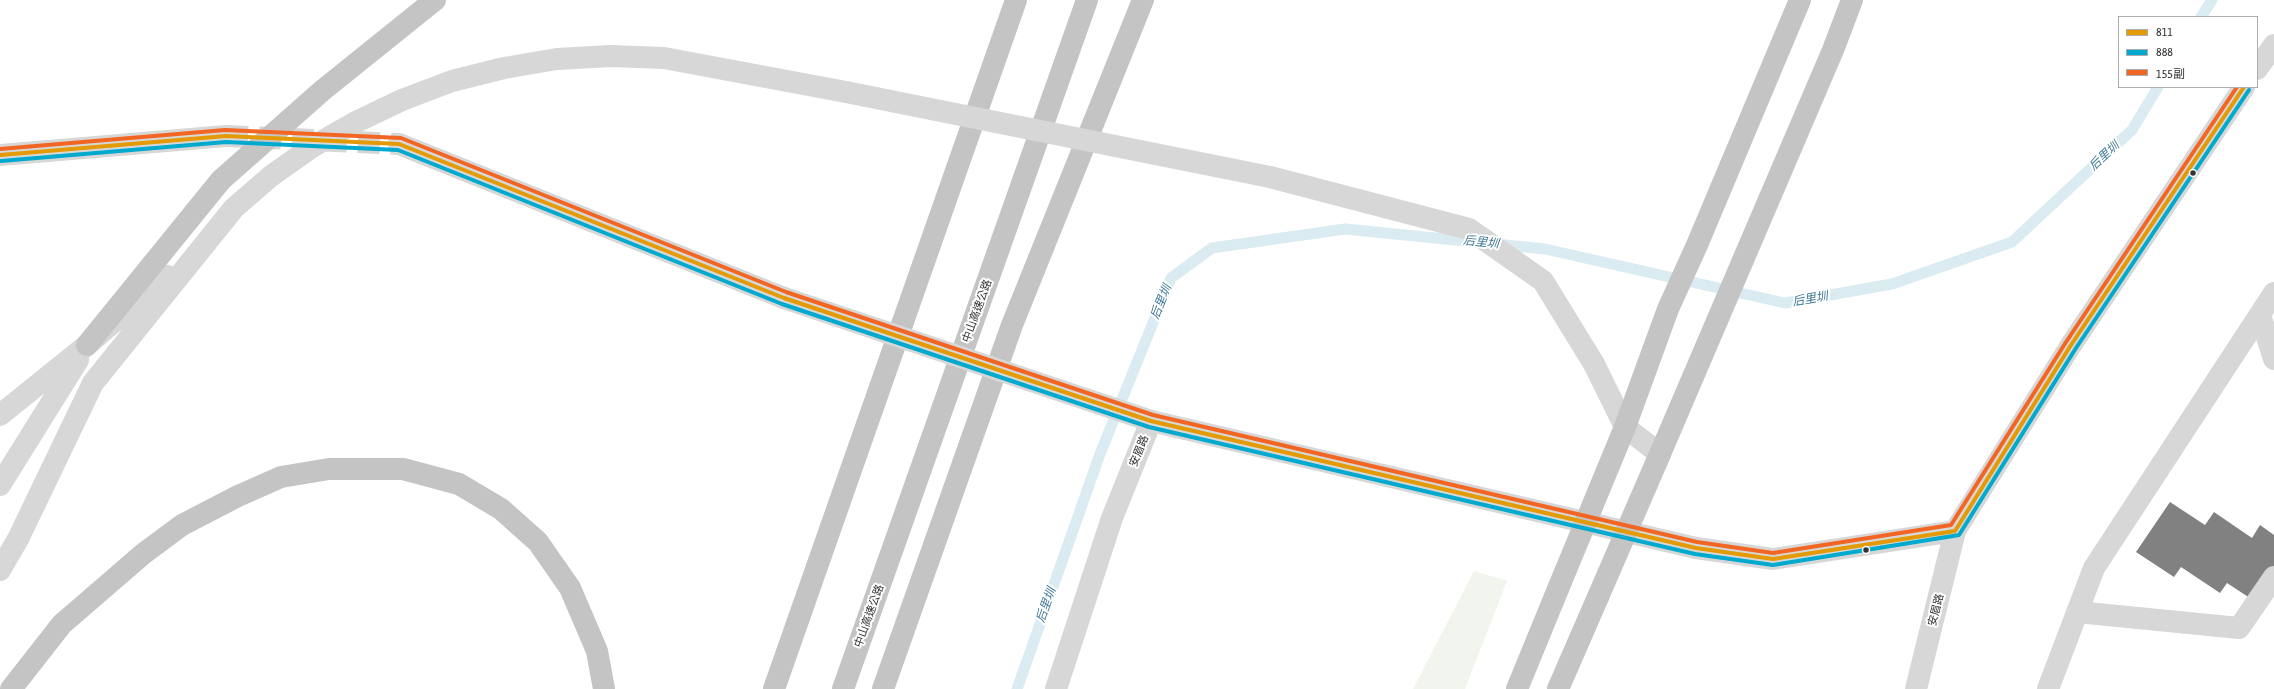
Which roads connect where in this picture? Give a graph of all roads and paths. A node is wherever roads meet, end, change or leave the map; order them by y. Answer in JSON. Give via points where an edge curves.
{"nodes":[{"id":1,"x":435,"y":0,"type":"edge"},
{"id":2,"x":1016,"y":0,"type":"edge"},
{"id":3,"x":1087,"y":0,"type":"edge"},
{"id":4,"x":1142,"y":0,"type":"edge"},
{"id":5,"x":1800,"y":0,"type":"edge"},
{"id":6,"x":1852,"y":0,"type":"edge"},
{"id":7,"x":2274,"y":44,"type":"edge"},
{"id":8,"x":2258,"y":68,"type":"edge"},
{"id":9,"x":2243,"y":88,"type":"edge"},
{"id":10,"x":226,"y":136,"type":"tunnel mouth"},
{"id":11,"x":399,"y":144,"type":"tunnel mouth"},
{"id":12,"x":0,"y":155,"type":"edge"},
{"id":13,"x":209,"y":240,"type":"junction"},
{"id":14,"x":2274,"y":293,"type":"edge"},
{"id":15,"x":2260,"y":315,"type":"junction"},
{"id":16,"x":87,"y":345,"type":"junction"},
{"id":17,"x":2274,"y":359,"type":"edge"},
{"id":18,"x":0,"y":415,"type":"edge"},
{"id":19,"x":1151,"y":421,"type":"junction"},
{"id":20,"x":1625,"y":427,"type":"junction"},
{"id":21,"x":1660,"y":454,"type":"junction"},
{"id":22,"x":0,"y":484,"type":"edge"},
{"id":23,"x":1955,"y":531,"type":"junction"},
{"id":24,"x":0,"y":570,"type":"edge"},
{"id":25,"x":2274,"y":577,"type":"edge"},
{"id":26,"x":2077,"y":612,"type":"junction"},
{"id":27,"x":11,"y":689,"type":"edge"},
{"id":28,"x":604,"y":689,"type":"edge"},
{"id":29,"x":774,"y":689,"type":"edge"},
{"id":30,"x":843,"y":689,"type":"edge"},
{"id":31,"x":883,"y":689,"type":"edge"},
{"id":32,"x":1056,"y":689,"type":"edge"},
{"id":33,"x":1517,"y":689,"type":"edge"},
{"id":34,"x":1558,"y":689,"type":"edge"},
{"id":35,"x":1916,"y":689,"type":"edge"},
{"id":36,"x":2048,"y":689,"type":"edge"}],
"edges":[{"from":1,"to":16,"type":"highway","via":[[323,90],[221,180]]},
{"from":2,"to":29,"type":"highway"},
{"from":3,"to":30,"type":"highway","name":"中山高速公路"},
{"from":4,"to":31,"type":"highway","via":[[1012,325]]},
{"from":5,"to":20,"type":"highway","via":[[1668,309]]},
{"from":6,"to":21,"type":"highway"},
{"from":7,"to":8,"type":"street"},
{"from":9,"to":23,"type":"street","name":"安眉路","via":[[2071,345]]},
{"from":10,"to":12,"type":"street"},
{"from":11,"to":19,"type":"street","bridge":true,"via":[[784,298]]},
{"from":13,"to":16,"type":"street"},
{"from":13,"to":20,"type":"street","bridge":true,"via":[[234,208],[312,147],[354,123],[416,94],[452,81],[504,68],[557,59],[611,56],[664,58],[1270,177],[1469,230],[1543,280],[1594,364]]},
{"from":13,"to":24,"type":"street","via":[[93,383],[18,540]]},
{"from":14,"to":15,"type":"street"},
{"from":15,"to":17,"type":"street"},
{"from":15,"to":26,"type":"street","via":[[2094,568]]},
{"from":16,"to":18,"type":"street"},
{"from":16,"to":22,"type":"street"},
{"from":19,"to":23,"type":"street","name":"安眉路","via":[[1696,548],[1773,559]]},
{"from":19,"to":32,"type":"street","name":"安眉路","via":[[1112,518]]},
{"from":20,"to":21,"type":"street"},
{"from":20,"to":33,"type":"highway","bridge":true},
{"from":21,"to":34,"type":"highway","bridge":true},
{"from":23,"to":35,"type":"street","name":"安眉路"},
{"from":25,"to":26,"type":"street","via":[[2239,628]]},
{"from":26,"to":36,"type":"street"},
{"from":27,"to":28,"type":"highway","via":[[62,624],[143,554],[182,525],[281,477],[329,469],[403,469],[459,484],[501,509],[538,542],[570,588],[597,651]]}]}
